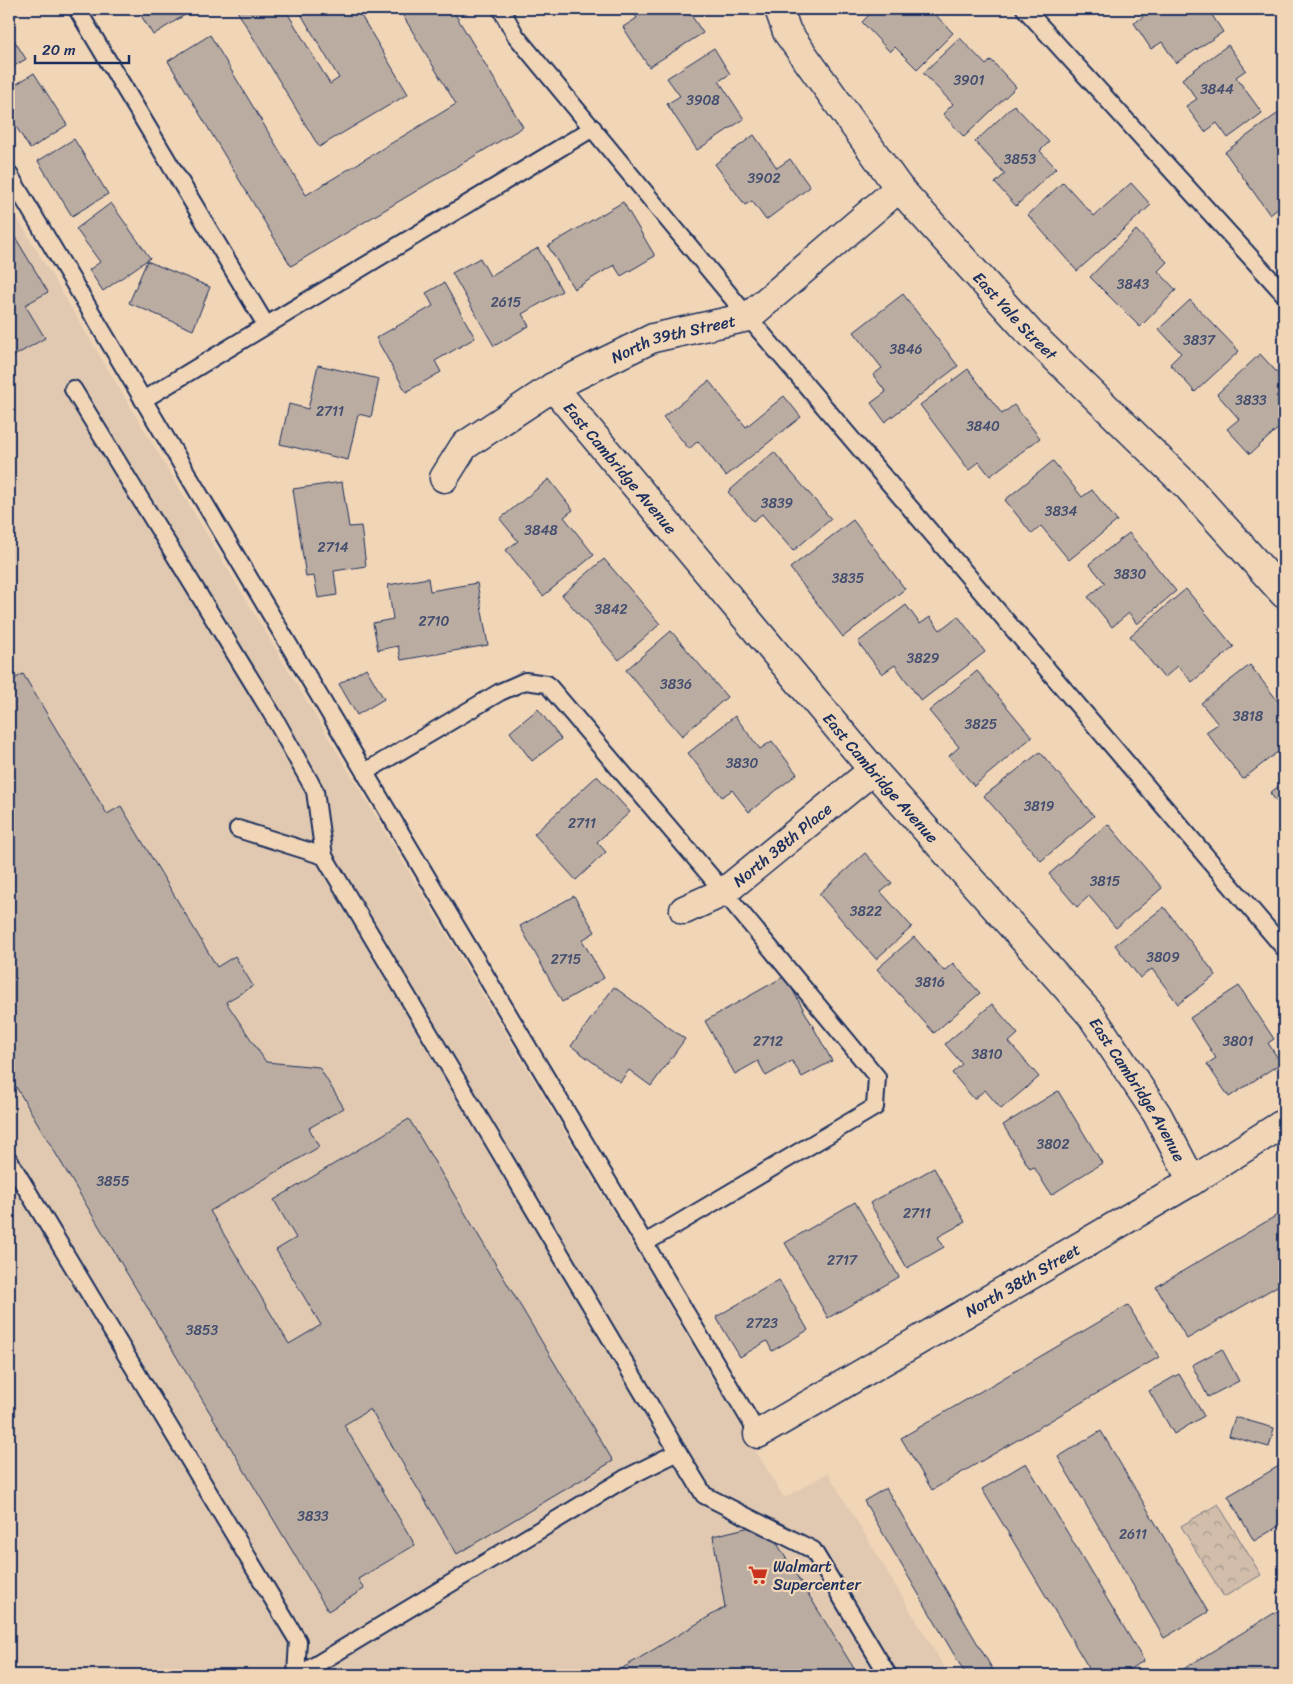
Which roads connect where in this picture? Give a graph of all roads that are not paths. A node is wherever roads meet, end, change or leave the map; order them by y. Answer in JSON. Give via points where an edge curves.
{"nodes":[{"id":1,"x":77,"y":9,"type":"edge"},
{"id":2,"x":500,"y":9,"type":"edge"},
{"id":3,"x":779,"y":9,"type":"edge"},
{"id":4,"x":1025,"y":9,"type":"edge"},
{"id":5,"x":593,"y":128,"type":"junction"},
{"id":6,"x":9,"y":174,"type":"edge"},
{"id":7,"x":899,"y":188,"type":"junction"},
{"id":8,"x":1284,"y":294,"type":"edge"},
{"id":9,"x":748,"y":317,"type":"junction"},
{"id":10,"x":266,"y":325,"type":"junction"},
{"id":11,"x":553,"y":387,"type":"junction"},
{"id":12,"x":73,"y":389,"type":"dead end"},
{"id":13,"x":143,"y":400,"type":"junction"},
{"id":14,"x":444,"y":478,"type":"dead end"},
{"id":15,"x":1284,"y":594,"type":"edge"},
{"id":16,"x":873,"y":770,"type":"junction"},
{"id":17,"x":365,"y":772,"type":"junction"},
{"id":18,"x":238,"y":829,"type":"dead end"},
{"id":19,"x":324,"y":856,"type":"junction"},
{"id":20,"x":724,"y":892,"type":"junction"},
{"id":21,"x":684,"y":910,"type":"dead end"},
{"id":22,"x":1284,"y":948,"type":"edge"},
{"id":23,"x":1284,"y":1123,"type":"edge"},
{"id":24,"x":9,"y":1160,"type":"edge"},
{"id":25,"x":1192,"y":1181,"type":"junction"},
{"id":26,"x":645,"y":1243,"type":"junction"},
{"id":27,"x":758,"y":1434,"type":"joint"},
{"id":28,"x":678,"y":1452,"type":"junction"},
{"id":29,"x":298,"y":1675,"type":"edge"},
{"id":30,"x":888,"y":1675,"type":"edge"}],
"edges":[{"from":1,"to":10,"type":"lane"},
{"from":2,"to":5,"type":"lane","via":[[516,36]]},
{"from":3,"to":7,"type":"street","name":"East Yale Street","via":[[787,32]]},
{"from":4,"to":8,"type":"lane"},
{"from":5,"to":9,"type":"lane"},
{"from":5,"to":10,"type":"lane"},
{"from":6,"to":13,"type":"lane"},
{"from":7,"to":9,"type":"street","name":"North 39th Street"},
{"from":7,"to":15,"type":"street","name":"East Yale Street","via":[[1029,332],[1188,487]]},
{"from":9,"to":11,"type":"street","name":"North 39th Street","via":[[653,338]]},
{"from":9,"to":22,"type":"lane"},
{"from":10,"to":13,"type":"lane"},
{"from":11,"to":14,"type":"street","name":"North 39th Street","via":[[464,446]]},
{"from":11,"to":16,"type":"street","name":"East Cambridge Avenue"},
{"from":12,"to":19,"type":"lane","via":[[316,791]]},
{"from":13,"to":17,"type":"lane"},
{"from":16,"to":20,"type":"street","name":"North 38th Place"},
{"from":16,"to":25,"type":"street","name":"East Cambridge Avenue","via":[[1091,1016],[1158,1114]]},
{"from":17,"to":20,"type":"lane","via":[[500,692],[525,681],[547,684]]},
{"from":17,"to":26,"type":"lane"},
{"from":18,"to":19,"type":"lane"},
{"from":19,"to":28,"type":"lane"},
{"from":20,"to":21,"type":"street","name":"North 38th Place"},
{"from":20,"to":26,"type":"lane","via":[[877,1077],[875,1107]]},
{"from":23,"to":25,"type":"street","name":"North 38th Street"},
{"from":24,"to":29,"type":"lane","via":[[298,1641]]},
{"from":25,"to":27,"type":"street","name":"North 38th Street"},
{"from":26,"to":27,"type":"lane"},
{"from":28,"to":29,"type":"lane","via":[[624,1479]]},
{"from":28,"to":30,"type":"lane","via":[[704,1495],[813,1550]]}]}
